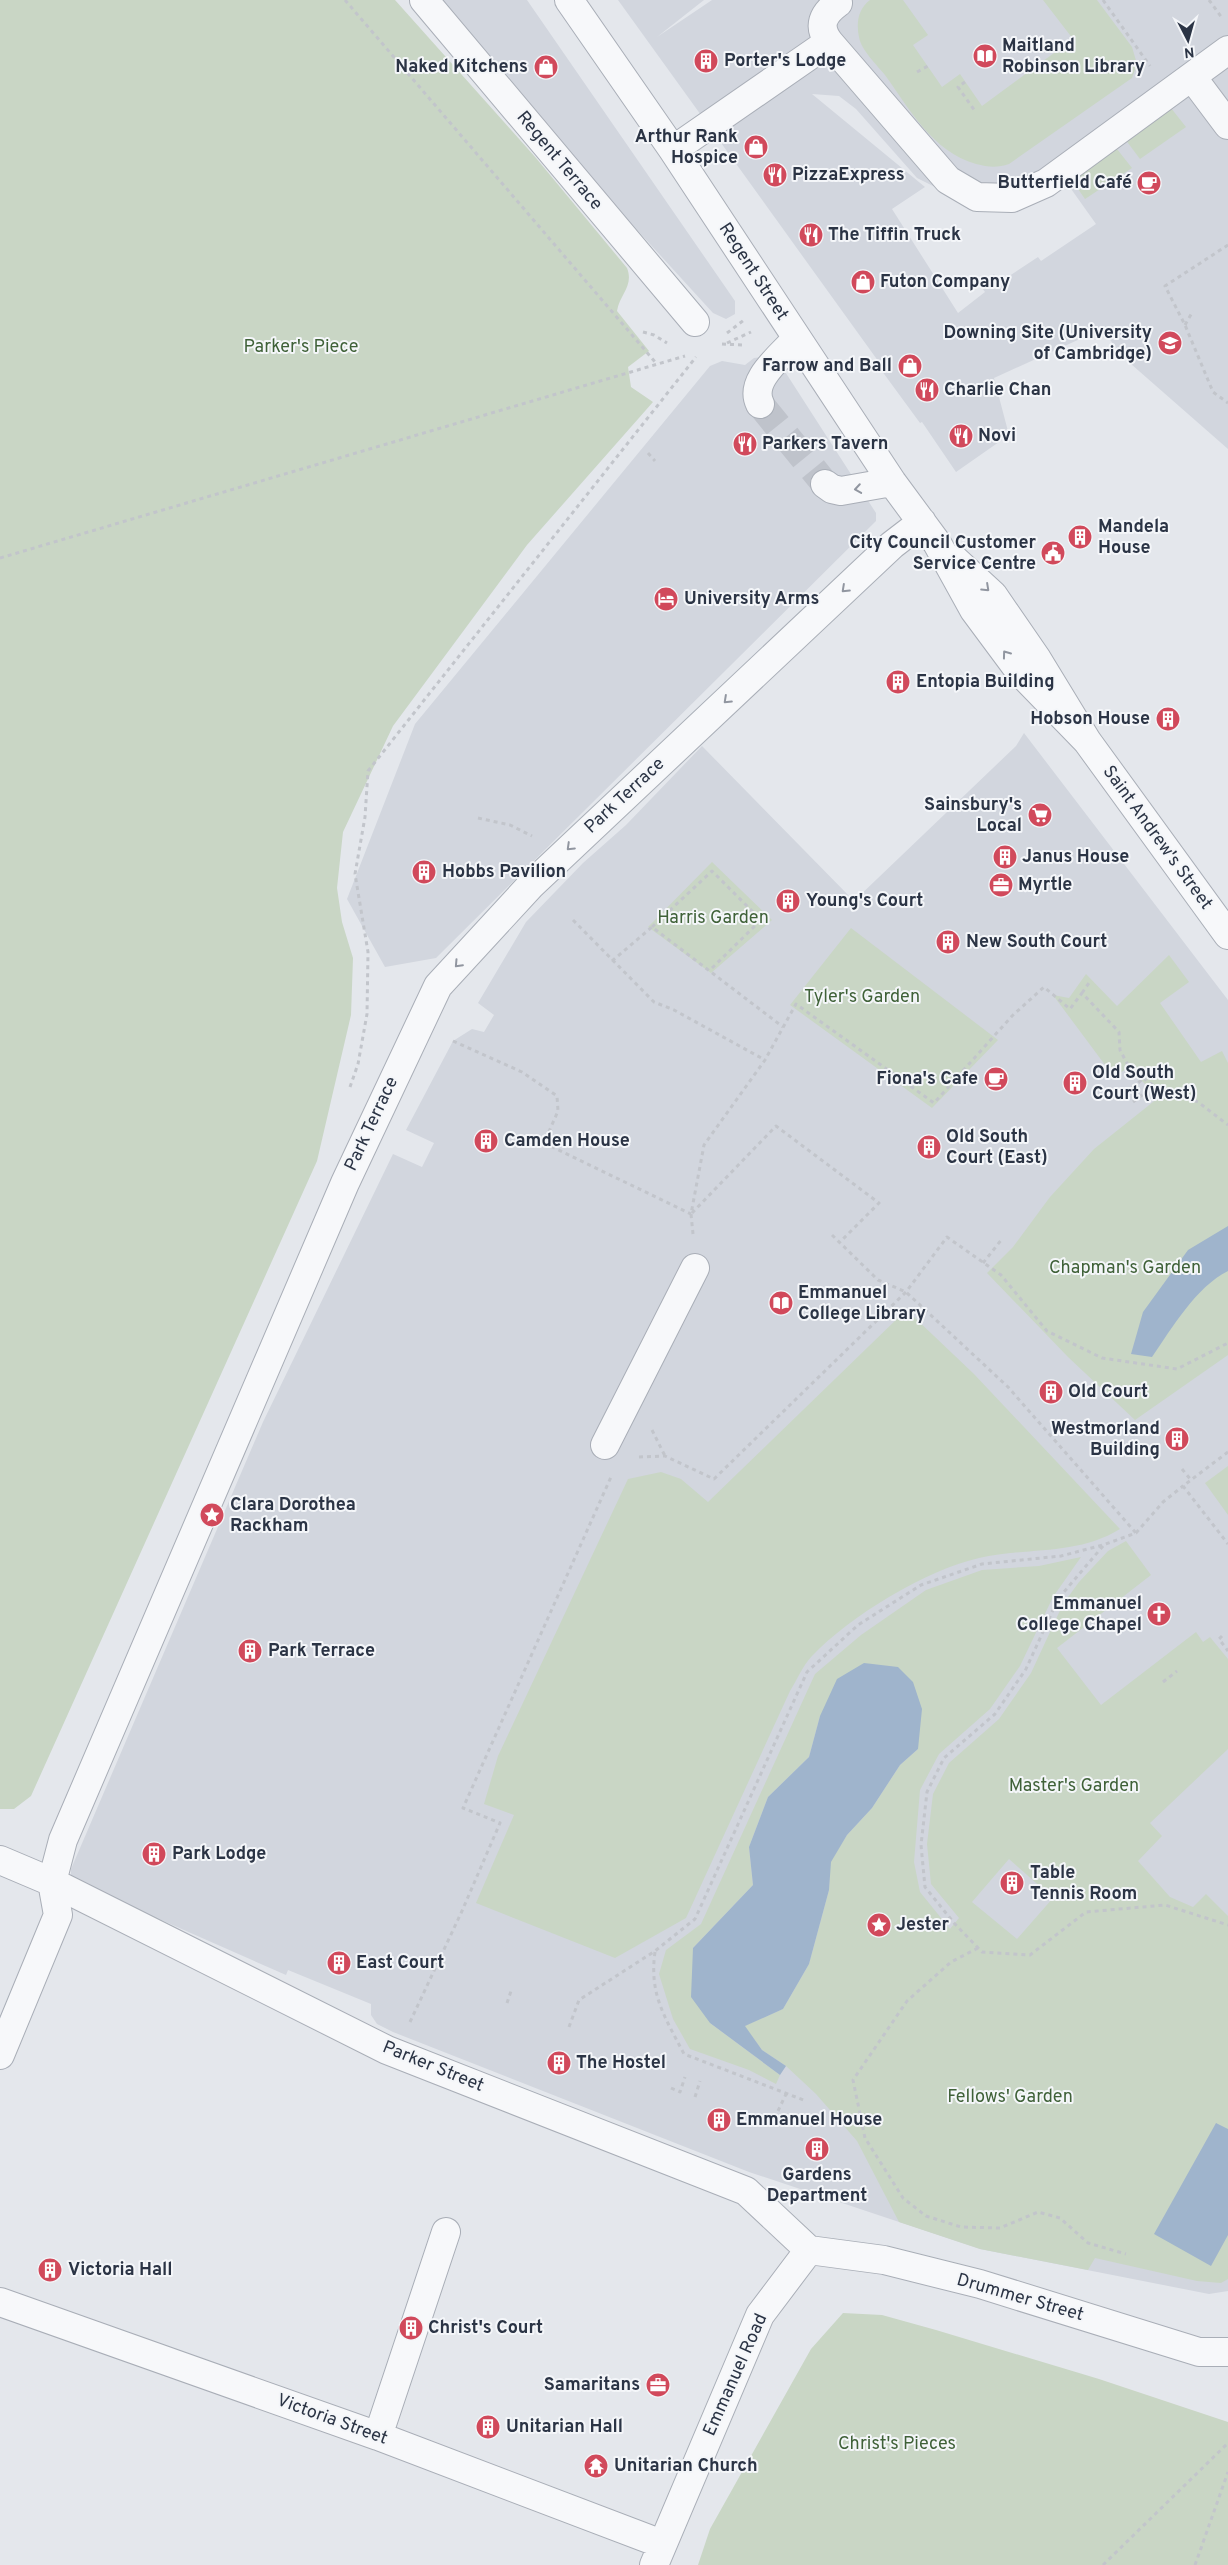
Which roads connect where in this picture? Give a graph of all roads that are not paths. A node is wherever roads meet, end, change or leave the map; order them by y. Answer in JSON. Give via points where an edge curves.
{"nodes":[{"id":1,"x":424,"y":0,"type":"edge"},
{"id":2,"x":569,"y":0,"type":"edge"},
{"id":3,"x":835,"y":0,"type":"edge"},
{"id":4,"x":829,"y":42,"type":"junction"},
{"id":5,"x":1228,"y":50,"type":"edge"},
{"id":6,"x":1192,"y":77,"type":"junction"},
{"id":7,"x":1228,"y":124,"type":"edge"},
{"id":8,"x":673,"y":150,"type":"junction"},
{"id":9,"x":695,"y":322,"type":"dead end"},
{"id":10,"x":796,"y":338,"type":"junction"},
{"id":11,"x":760,"y":404,"type":"tunnel mouth"},
{"id":12,"x":892,"y":482,"type":"junction"},
{"id":13,"x":825,"y":484,"type":"tunnel mouth"},
{"id":14,"x":929,"y":533,"type":"junction"},
{"id":15,"x":1228,"y":935,"type":"edge"},
{"id":16,"x":695,"y":1268,"type":"dead end"},
{"id":17,"x":605,"y":1445,"type":"dead end"},
{"id":18,"x":0,"y":1860,"type":"edge"},
{"id":19,"x":52,"y":1882,"type":"junction"},
{"id":20,"x":0,"y":2055,"type":"edge"},
{"id":21,"x":446,"y":2232,"type":"dead end"},
{"id":22,"x":809,"y":2250,"type":"junction"},
{"id":23,"x":0,"y":2302,"type":"edge"},
{"id":24,"x":1228,"y":2352,"type":"edge"},
{"id":25,"x":378,"y":2436,"type":"junction"},
{"id":26,"x":658,"y":2555,"type":"edge"}],
"edges":[{"from":1,"to":9,"type":"street","name":"Regent Terrace"},
{"from":2,"to":8,"type":"street","name":"Regent Street"},
{"from":3,"to":4,"type":"street","via":[[838,3],[827,11],[822,21],[822,34]]},
{"from":4,"to":6,"type":"street","via":[[948,180],[977,197],[1012,198],[1046,183]]},
{"from":4,"to":8,"type":"street"},
{"from":5,"to":6,"type":"street"},
{"from":6,"to":7,"type":"street"},
{"from":8,"to":10,"type":"street","name":"Regent Street"},
{"from":10,"to":11,"type":"street","via":[[759,382],[756,392]]},
{"from":10,"to":12,"type":"street","name":"Regent Street"},
{"from":12,"to":13,"type":"street","one_way":true,"via":[[840,491]]},
{"from":12,"to":14,"type":"street","name":"Regent Street"},
{"from":14,"to":15,"type":"street","name":"Saint Andrew's Street","via":[[974,610],[1020,672],[1087,741]]},
{"from":14,"to":19,"type":"street","name":"Park Terrace","one_way":true,"via":[[892,545],[531,885],[438,986],[341,1192],[62,1840]]},
{"from":16,"to":17,"type":"street"},
{"from":18,"to":19,"type":"street","name":"Parker Street"},
{"from":19,"to":20,"type":"street","via":[[58,1915]]},
{"from":19,"to":22,"type":"street","name":"Parker Street","via":[[387,2050],[746,2191]]},
{"from":21,"to":25,"type":"street"},
{"from":22,"to":24,"type":"street","name":"Drummer Street","via":[[893,2263],[980,2284],[1198,2352]]},
{"from":22,"to":26,"type":"street","name":"Emmanuel Road","via":[[760,2315]]},
{"from":23,"to":25,"type":"street","name":"Victoria Street"},
{"from":25,"to":26,"type":"street","name":"Victoria Street"}]}
